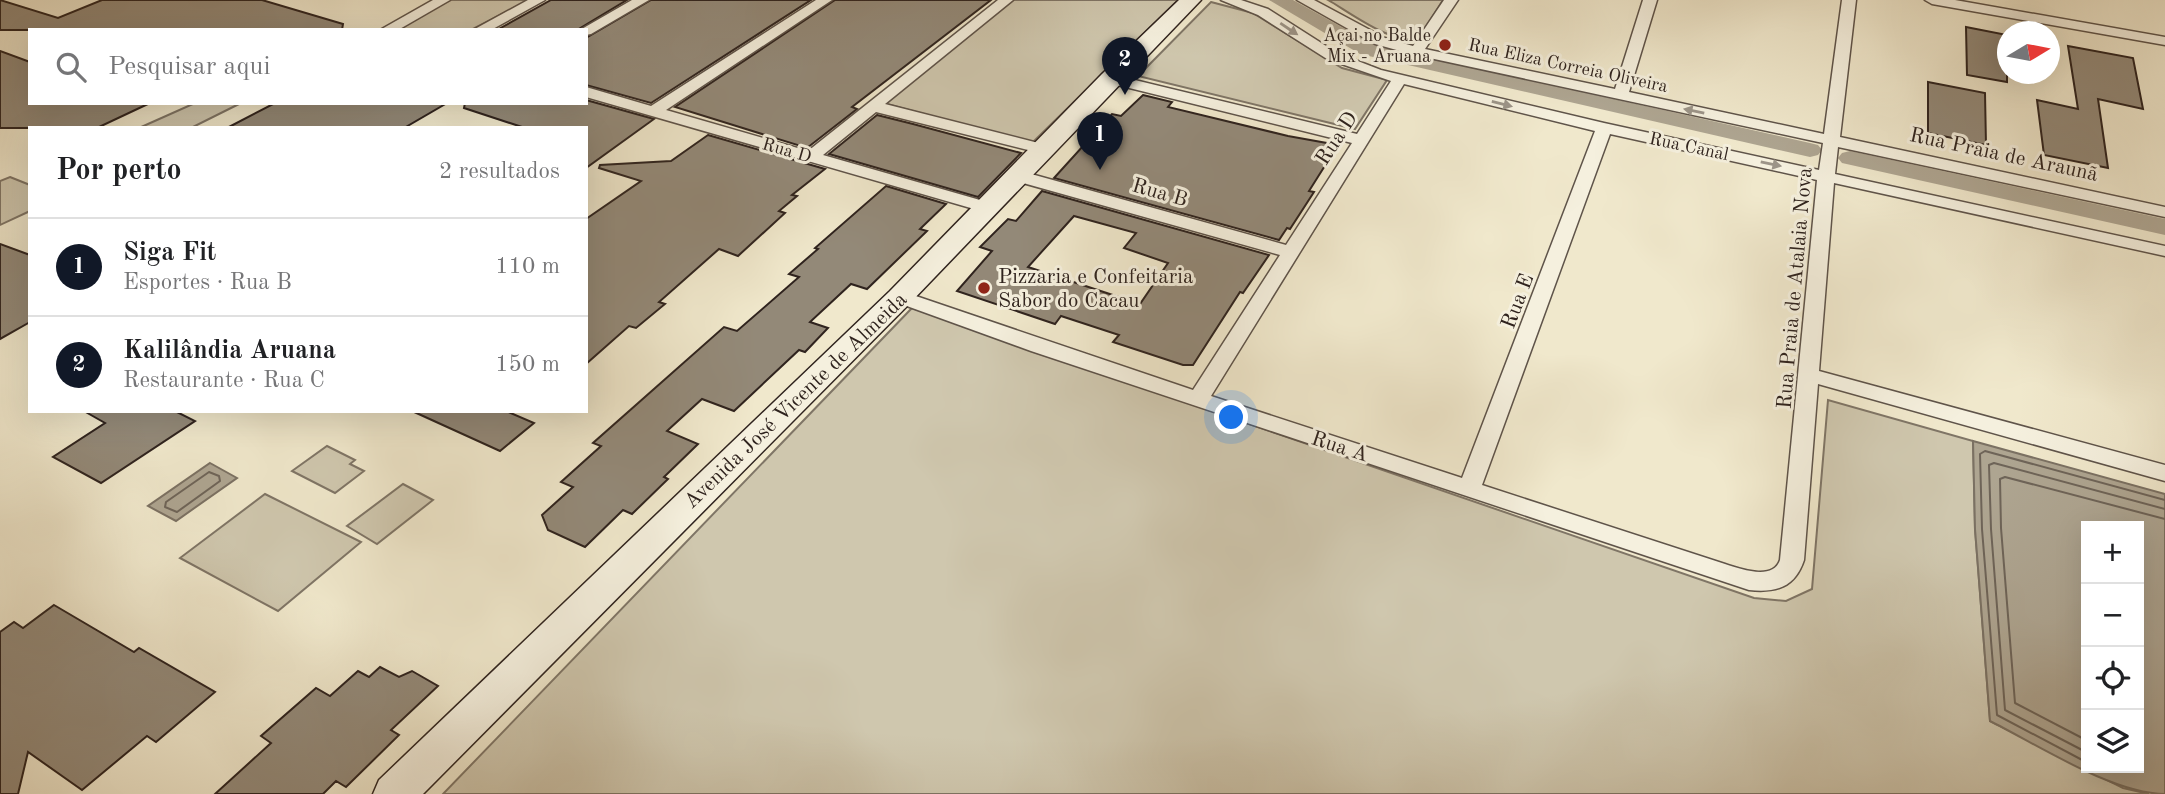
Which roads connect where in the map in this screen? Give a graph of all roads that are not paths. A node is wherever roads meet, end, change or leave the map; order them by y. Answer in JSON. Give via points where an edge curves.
{"nodes":[{"id":1,"x":443,"y":0,"type":"edge"},
{"id":2,"x":538,"y":0,"type":"edge"},
{"id":3,"x":642,"y":0,"type":"edge"},
{"id":4,"x":825,"y":0,"type":"edge"},
{"id":5,"x":1006,"y":0,"type":"edge"},
{"id":6,"x":1191,"y":0,"type":"edge"},
{"id":7,"x":1228,"y":0,"type":"edge"},
{"id":8,"x":1304,"y":0,"type":"edge"},
{"id":9,"x":1451,"y":0,"type":"edge"},
{"id":10,"x":1650,"y":0,"type":"edge"},
{"id":11,"x":1849,"y":0,"type":"edge"},
{"id":12,"x":1932,"y":0,"type":"edge"},
{"id":13,"x":1953,"y":2,"type":"edge"},
{"id":14,"x":391,"y":28,"type":"edge"},
{"id":15,"x":484,"y":28,"type":"edge"},
{"id":16,"x":588,"y":30,"type":"edge"},
{"id":17,"x":2165,"y":41,"type":"edge"},
{"id":18,"x":1416,"y":51,"type":"junction"},
{"id":19,"x":1110,"y":79,"type":"junction"},
{"id":20,"x":1400,"y":79,"type":"junction"},
{"id":21,"x":588,"y":93,"type":"edge"},
{"id":22,"x":1620,"y":96,"type":"junction"},
{"id":23,"x":873,"y":106,"type":"junction"},
{"id":24,"x":654,"y":111,"type":"junction"},
{"id":25,"x":1604,"y":128,"type":"junction"},
{"id":26,"x":1361,"y":140,"type":"junction"},
{"id":27,"x":1833,"y":141,"type":"junction"},
{"id":28,"x":1044,"y":149,"type":"junction"},
{"id":29,"x":810,"y":157,"type":"junction"},
{"id":30,"x":1018,"y":176,"type":"junction"},
{"id":31,"x":1826,"y":176,"type":"junction"},
{"id":32,"x":988,"y":208,"type":"junction"},
{"id":33,"x":2165,"y":212,"type":"edge"},
{"id":34,"x":2165,"y":251,"type":"edge"},
{"id":35,"x":1290,"y":252,"type":"junction"},
{"id":36,"x":900,"y":297,"type":"junction"},
{"id":37,"x":1809,"y":375,"type":"junction"},
{"id":38,"x":1198,"y":399,"type":"junction"},
{"id":39,"x":2165,"y":473,"type":"edge"},
{"id":40,"x":1469,"y":489,"type":"junction"},
{"id":41,"x":1782,"y":577,"type":"joint"},
{"id":42,"x":394,"y":794,"type":"edge"}],
"edges":[{"from":1,"to":14,"type":"street"},
{"from":2,"to":15,"type":"street"},
{"from":3,"to":16,"type":"street"},
{"from":4,"to":24,"type":"street"},
{"from":5,"to":23,"type":"street"},
{"from":6,"to":19,"type":"street","name":"Avenida José Vicente de Almeida"},
{"from":7,"to":20,"type":"street","name":"Rua Canal","one_way":true,"via":[[1263,12],[1332,55]]},
{"from":8,"to":18,"type":"street","name":"Rua Eliza Correia Oliveira","via":[[1380,41]]},
{"from":9,"to":18,"type":"street"},
{"from":10,"to":22,"type":"street"},
{"from":11,"to":27,"type":"street","name":"Rua Praia de Atalaia Nova"},
{"from":12,"to":13,"type":"street"},
{"from":13,"to":17,"type":"street"},
{"from":18,"to":22,"type":"street","name":"Rua Eliza Correia Oliveira"},
{"from":19,"to":26,"type":"street"},
{"from":19,"to":28,"type":"street","name":"Avenida José Vicente de Almeida"},
{"from":20,"to":25,"type":"street","name":"Rua Canal","one_way":true},
{"from":20,"to":26,"type":"street","name":"Rua D"},
{"from":21,"to":24,"type":"street","name":"Rua D"},
{"from":27,"to":22,"type":"street","name":"Rua Eliza Correia Oliveira","one_way":true},
{"from":23,"to":28,"type":"street"},
{"from":23,"to":29,"type":"street"},
{"from":24,"to":29,"type":"street","name":"Rua D"},
{"from":25,"to":31,"type":"street","name":"Rua Canal","one_way":true},
{"from":25,"to":40,"type":"street","name":"Rua E"},
{"from":26,"to":35,"type":"street","name":"Rua D"},
{"from":27,"to":31,"type":"street","name":"Rua Praia de Atalaia Nova"},
{"from":27,"to":33,"type":"street","name":"Rua Praia de Araunã"},
{"from":28,"to":30,"type":"street","name":"Avenida José Vicente de Almeida"},
{"from":29,"to":32,"type":"street","name":"Rua D"},
{"from":30,"to":32,"type":"street","name":"Avenida José Vicente de Almeida"},
{"from":30,"to":35,"type":"street","name":"Rua B"},
{"from":31,"to":34,"type":"street","name":"Rua Canal"},
{"from":31,"to":37,"type":"street","name":"Rua Praia de Atalaia Nova"},
{"from":32,"to":36,"type":"street","name":"Avenida José Vicente de Almeida"},
{"from":35,"to":38,"type":"street","name":"Rua D"},
{"from":36,"to":38,"type":"street","name":"Rua A"},
{"from":36,"to":42,"type":"street","name":"Avenida José Vicente de Almeida"},
{"from":37,"to":39,"type":"street"},
{"from":37,"to":41,"type":"street","name":"Rua Praia de Atalaia Nova","via":[[1792,560]]},
{"from":38,"to":40,"type":"street","name":"Rua A"},
{"from":40,"to":41,"type":"street","name":"Rua A","via":[[1750,581]]}]}
